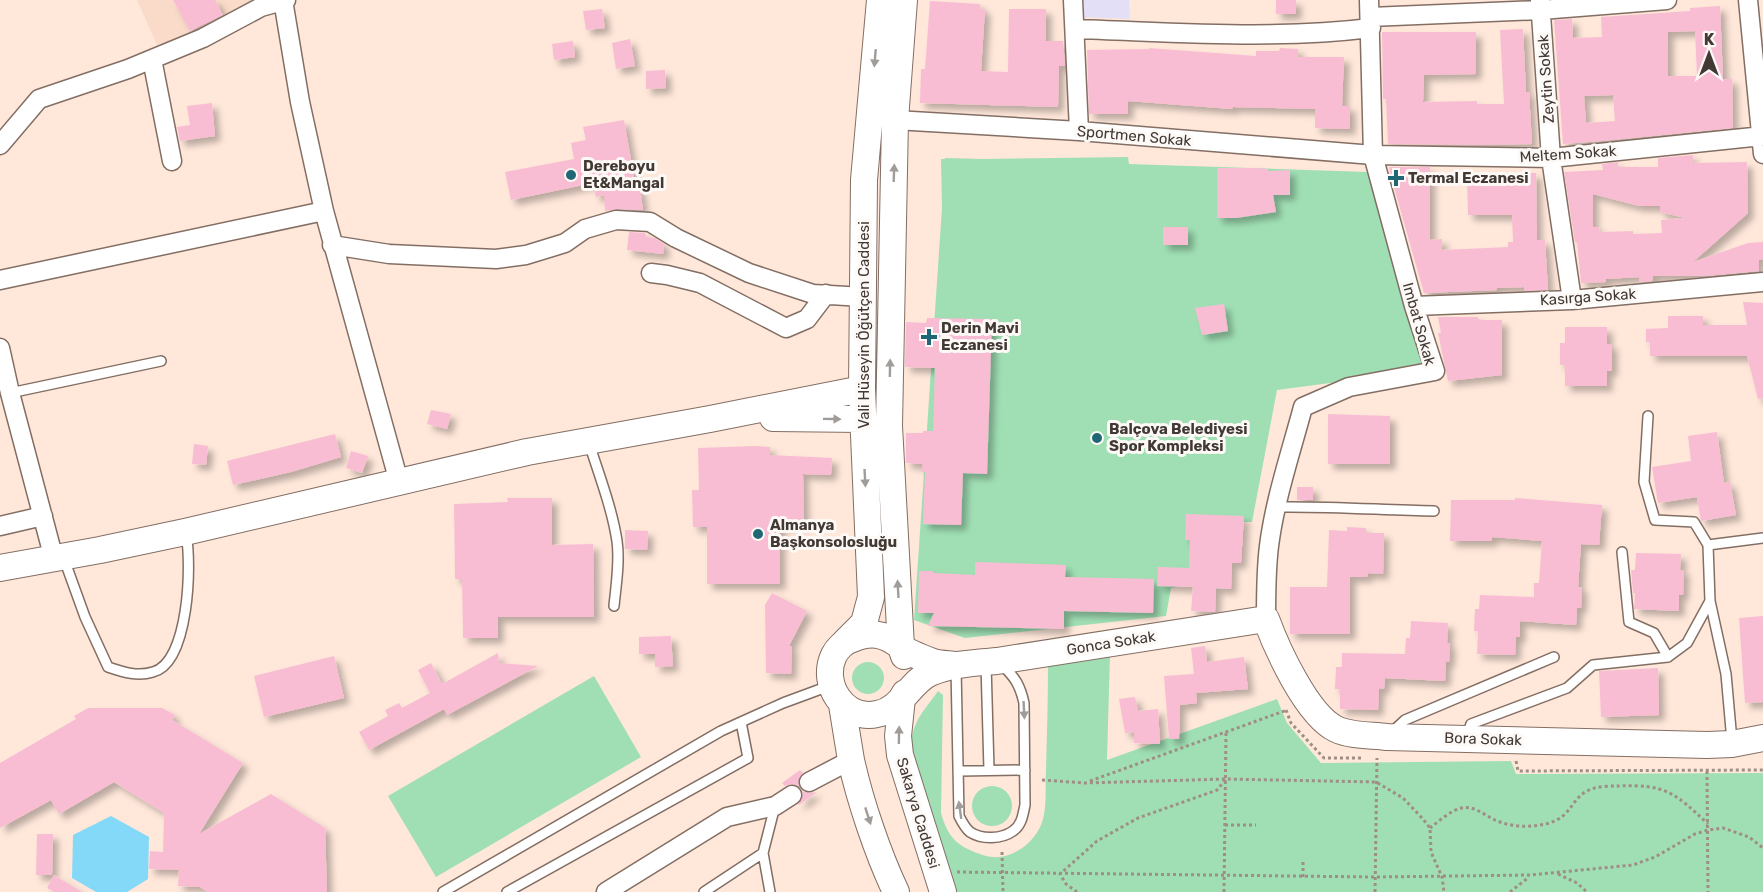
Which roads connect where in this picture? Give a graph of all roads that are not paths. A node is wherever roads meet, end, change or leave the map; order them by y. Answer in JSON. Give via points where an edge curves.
{"nodes":[{"id":1,"x":284,"y":0,"type":"edge"},
{"id":2,"x":880,"y":0,"type":"edge"},
{"id":3,"x":904,"y":0,"type":"edge"},
{"id":4,"x":1073,"y":0,"type":"edge"},
{"id":5,"x":1667,"y":0,"type":"edge"},
{"id":6,"x":1748,"y":0,"type":"edge"},
{"id":7,"x":1540,"y":5,"type":"edge"},
{"id":8,"x":1370,"y":15,"type":"edge"},
{"id":9,"x":1075,"y":29,"type":"junction"},
{"id":10,"x":152,"y":59,"type":"junction"},
{"id":11,"x":896,"y":120,"type":"junction"},
{"id":12,"x":1079,"y":131,"type":"junction"},
{"id":13,"x":1762,"y":142,"type":"edge"},
{"id":14,"x":0,"y":145,"type":"edge"},
{"id":15,"x":1373,"y":155,"type":"junction"},
{"id":16,"x":1551,"y":158,"type":"junction"},
{"id":17,"x":172,"y":161,"type":"dead end"},
{"id":18,"x":324,"y":211,"type":"junction"},
{"id":19,"x":332,"y":245,"type":"junction"},
{"id":20,"x":651,"y":273,"type":"dead end"},
{"id":21,"x":0,"y":280,"type":"edge"},
{"id":22,"x":1763,"y":282,"type":"edge"},
{"id":23,"x":826,"y":294,"type":"junction"},
{"id":24,"x":863,"y":297,"type":"junction"},
{"id":25,"x":1572,"y":300,"type":"junction"},
{"id":26,"x":1413,"y":306,"type":"junction"},
{"id":27,"x":0,"y":348,"type":"edge"},
{"id":28,"x":161,"y":361,"type":"dead end"},
{"id":29,"x":862,"y":389,"type":"junction"},
{"id":30,"x":10,"y":393,"type":"junction"},
{"id":31,"x":1648,"y":416,"type":"dead end"},
{"id":32,"x":710,"y":419,"type":"junction"},
{"id":33,"x":862,"y":419,"type":"junction"},
{"id":34,"x":889,"y":426,"type":"junction"},
{"id":35,"x":588,"y":441,"type":"junction"},
{"id":36,"x":399,"y":482,"type":"junction"},
{"id":37,"x":1277,"y":507,"type":"junction"},
{"id":38,"x":1434,"y":511,"type":"dead end"},
{"id":39,"x":43,"y":516,"type":"junction"},
{"id":40,"x":0,"y":526,"type":"edge"},
{"id":41,"x":185,"y":531,"type":"junction"},
{"id":42,"x":1763,"y":538,"type":"edge"},
{"id":43,"x":1707,"y":545,"type":"junction"},
{"id":44,"x":1622,"y":552,"type":"dead end"},
{"id":45,"x":58,"y":558,"type":"junction"},
{"id":46,"x":0,"y":568,"type":"edge"},
{"id":47,"x":1710,"y":601,"type":"junction"},
{"id":48,"x":614,"y":606,"type":"dead end"},
{"id":49,"x":1266,"y":619,"type":"junction"},
{"id":50,"x":845,"y":642,"type":"junction"},
{"id":51,"x":901,"y":647,"type":"junction"},
{"id":52,"x":1554,"y":657,"type":"dead end"},
{"id":53,"x":1668,"y":657,"type":"junction"},
{"id":54,"x":991,"y":661,"type":"junction"},
{"id":55,"x":956,"y":665,"type":"junction"},
{"id":56,"x":837,"y":695,"type":"junction"},
{"id":57,"x":902,"y":698,"type":"junction"},
{"id":58,"x":741,"y":722,"type":"junction"},
{"id":59,"x":1763,"y":738,"type":"edge"},
{"id":60,"x":1467,"y":739,"type":"junction"},
{"id":61,"x":1720,"y":744,"type":"junction"},
{"id":62,"x":1382,"y":747,"type":"junction"},
{"id":63,"x":851,"y":760,"type":"junction"},
{"id":64,"x":989,"y":770,"type":"junction"},
{"id":65,"x":1025,"y":770,"type":"junction"},
{"id":66,"x":959,"y":771,"type":"junction"},
{"id":67,"x":809,"y":782,"type":"dead end"},
{"id":68,"x":792,"y":795,"type":"dead end"},
{"id":69,"x":775,"y":806,"type":"junction"},
{"id":70,"x":763,"y":853,"type":"junction"},
{"id":71,"x":944,"y":882,"type":"edge"},
{"id":72,"x":443,"y":892,"type":"edge"},
{"id":73,"x":507,"y":892,"type":"edge"},
{"id":74,"x":606,"y":892,"type":"edge"},
{"id":75,"x":704,"y":892,"type":"edge"},
{"id":76,"x":770,"y":892,"type":"edge"},
{"id":77,"x":896,"y":892,"type":"edge"}],
"edges":[{"from":1,"to":10,"type":"street"},
{"from":1,"to":18,"type":"street","via":[[300,102]]},
{"from":2,"to":24,"type":"street","name":"Vali Hüseyin Öğütçen Caddesi","one_way":true,"via":[[864,180]]},
{"from":3,"to":11,"type":"street","name":"Vali Hüseyin Öğütçen Caddesi"},
{"from":4,"to":9,"type":"street"},
{"from":5,"to":7,"type":"street"},
{"from":6,"to":13,"type":"street"},
{"from":7,"to":8,"type":"street"},
{"from":7,"to":16,"type":"street","name":"Zeytin Sokak"},
{"from":8,"to":9,"type":"street","via":[[1344,31],[1258,35]]},
{"from":8,"to":15,"type":"street","name":"Imbat Sokak"},
{"from":9,"to":12,"type":"street"},
{"from":10,"to":14,"type":"street","via":[[39,99]]},
{"from":10,"to":17,"type":"street"},
{"from":11,"to":12,"type":"street","name":"Sportmen Sokak"},
{"from":34,"to":11,"type":"street","name":"Vali Hüseyin Öğütçen Caddesi","one_way":true},
{"from":12,"to":15,"type":"street","name":"Sportmen Sokak"},
{"from":13,"to":16,"type":"street","name":"Meltem Sokak"},
{"from":15,"to":16,"type":"street","name":"Meltem Sokak"},
{"from":15,"to":26,"type":"street","name":"Imbat Sokak"},
{"from":16,"to":25,"type":"street","name":"Zeytin Sokak"},
{"from":18,"to":19,"type":"street"},
{"from":18,"to":21,"type":"street"},
{"from":19,"to":23,"type":"street","via":[[389,254],[496,259],[565,243],[585,230],[616,220],[650,222],[749,273]]},
{"from":19,"to":36,"type":"street"},
{"from":20,"to":23,"type":"street","via":[[700,283],[786,328],[807,320]]},
{"from":22,"to":25,"type":"street","name":"Kasırga Sokak"},
{"from":23,"to":24,"type":"street"},
{"from":24,"to":29,"type":"street","name":"Vali Hüseyin Öğütçen Caddesi"},
{"from":25,"to":26,"type":"street","name":"Kasırga Sokak"},
{"from":26,"to":37,"type":"street","name":"Imbat Sokak","via":[[1435,371],[1349,387],[1303,407]]},
{"from":27,"to":30,"type":"street"},
{"from":28,"to":30,"type":"lane"},
{"from":29,"to":32,"type":"street"},
{"from":29,"to":33,"type":"street","name":"Vali Hüseyin Öğütçen Caddesi"},
{"from":29,"to":34,"type":"street"},
{"from":30,"to":39,"type":"street"},
{"from":31,"to":43,"type":"lane","via":[[1644,482],[1655,520],[1694,522]]},
{"from":32,"to":33,"type":"street","one_way":true},
{"from":32,"to":35,"type":"street"},
{"from":33,"to":50,"type":"street","name":"Vali Hüseyin Öğütçen Caddesi","one_way":true,"via":[[871,597],[864,623]]},
{"from":51,"to":34,"type":"street","name":"Vali Hüseyin Öğütçen Caddesi","one_way":true},
{"from":35,"to":36,"type":"street"},
{"from":35,"to":48,"type":"lane","via":[[617,542]]},
{"from":36,"to":41,"type":"street"},
{"from":37,"to":38,"type":"lane"},
{"from":37,"to":49,"type":"street","name":"Imbat Sokak","via":[[1269,544]]},
{"from":39,"to":40,"type":"street"},
{"from":39,"to":45,"type":"street"},
{"from":41,"to":45,"type":"street"},
{"from":41,"to":45,"type":"lane","via":[[189,550],[185,616],[179,643],[169,660],[155,672],[133,675],[108,667]]},
{"from":42,"to":43,"type":"lane"},
{"from":43,"to":47,"type":"lane"},
{"from":44,"to":53,"type":"lane","via":[[1629,622],[1654,633]]},
{"from":45,"to":46,"type":"street"},
{"from":47,"to":53,"type":"lane","via":[[1687,643]]},
{"from":47,"to":61,"type":"lane","via":[[1726,674]]},
{"from":49,"to":54,"type":"street","name":"Gonca Sokak"},
{"from":49,"to":62,"type":"street","name":"Bora Sokak","via":[[1318,716],[1337,730]]},
{"from":50,"to":51,"type":"street","via":[[871,634],[890,638]]},
{"from":50,"to":56,"type":"street","via":[[834,653],[830,668]]},
{"from":51,"to":55,"type":"street","via":[[934,662]]},
{"from":51,"to":57,"type":"street","via":[[910,673],[909,686]]},
{"from":52,"to":62,"type":"lane","via":[[1405,720]]},
{"from":53,"to":60,"type":"lane","via":[[1593,665],[1567,687],[1471,724]]},
{"from":54,"to":55,"type":"street","name":"Gonca Sokak"},
{"from":54,"to":64,"type":"lane"},
{"from":54,"to":65,"type":"lane","one_way":true,"via":[[1012,674],[1020,687],[1024,703]]},
{"from":55,"to":57,"type":"street","via":[[928,674]]},
{"from":55,"to":66,"type":"lane"},
{"from":56,"to":57,"type":"street","via":[[862,715],[887,712]]},
{"from":56,"to":58,"type":"lane","via":[[783,703]]},
{"from":56,"to":63,"type":"street"},
{"from":71,"to":57,"type":"street","name":"Sakarya Caddesi","one_way":true,"via":[[900,756]]},
{"from":58,"to":72,"type":"lane"},
{"from":58,"to":73,"type":"lane","via":[[748,758]]},
{"from":59,"to":61,"type":"street","name":"Bora Sokak"},
{"from":60,"to":61,"type":"street","name":"Bora Sokak"},
{"from":60,"to":62,"type":"street","name":"Bora Sokak"},
{"from":63,"to":67,"type":"street"},
{"from":63,"to":77,"type":"street","one_way":true},
{"from":64,"to":65,"type":"lane"},
{"from":64,"to":66,"type":"lane"},
{"from":65,"to":66,"type":"lane","one_way":true,"via":[[1023,817],[1013,831],[990,837],[970,832],[959,816]]},
{"from":68,"to":69,"type":"street"},
{"from":69,"to":70,"type":"lane"},
{"from":69,"to":74,"type":"street","via":[[727,817]]},
{"from":70,"to":75,"type":"lane"},
{"from":70,"to":76,"type":"lane"}]}
